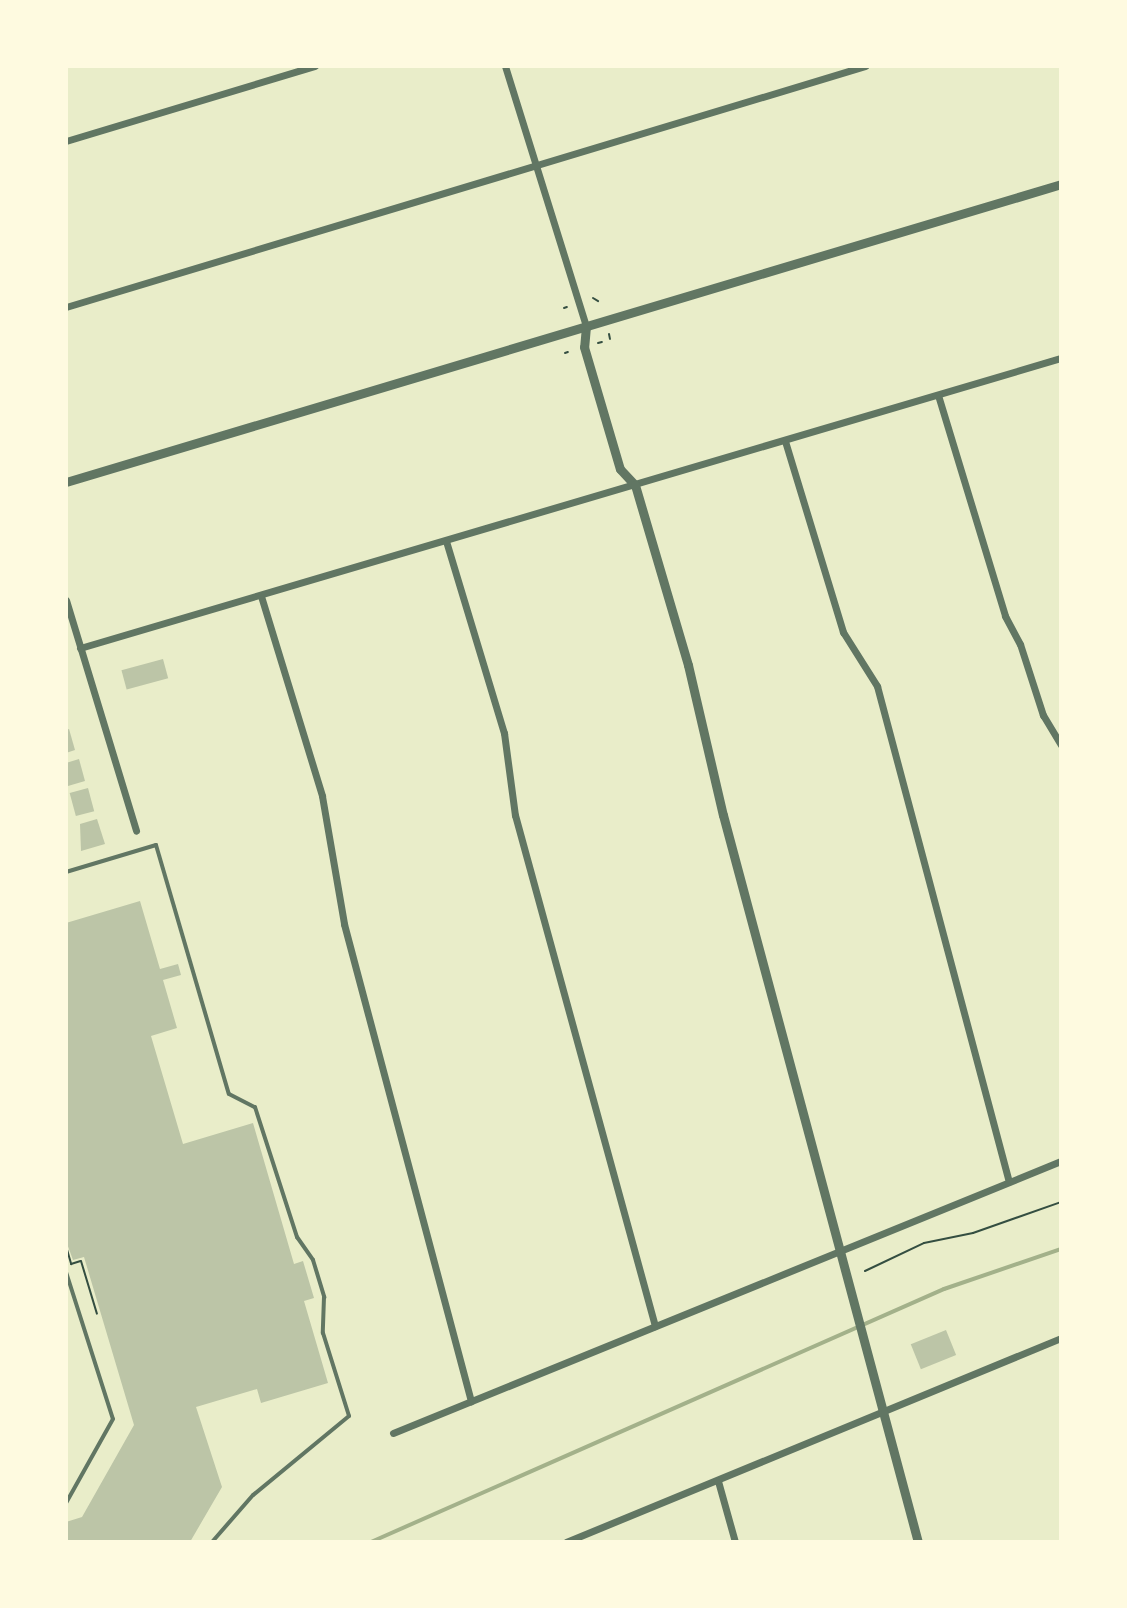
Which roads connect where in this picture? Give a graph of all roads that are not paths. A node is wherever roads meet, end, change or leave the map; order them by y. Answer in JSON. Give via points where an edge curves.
{"nodes":[{"id":1,"x":315,"y":66,"type":"edge"},
{"id":2,"x":505,"y":66,"type":"edge"},
{"id":3,"x":865,"y":66,"type":"edge"},
{"id":4,"x":66,"y":141,"type":"edge"},
{"id":5,"x":536,"y":164,"type":"junction"},
{"id":6,"x":1061,"y":184,"type":"edge"},
{"id":7,"x":66,"y":307,"type":"edge"},
{"id":8,"x":586,"y":326,"type":"junction"},
{"id":9,"x":1061,"y":358,"type":"edge"},
{"id":10,"x":938,"y":395,"type":"junction"},
{"id":11,"x":785,"y":441,"type":"junction"},
{"id":12,"x":66,"y":482,"type":"edge"},
{"id":13,"x":635,"y":485,"type":"junction"},
{"id":14,"x":446,"y":541,"type":"junction"},
{"id":15,"x":261,"y":596,"type":"junction"},
{"id":16,"x":66,"y":600,"type":"edge"},
{"id":17,"x":80,"y":648,"type":"junction"},
{"id":18,"x":1061,"y":745,"type":"edge"},
{"id":19,"x":136,"y":831,"type":"dead end"},
{"id":20,"x":66,"y":872,"type":"edge"},
{"id":21,"x":1061,"y":1161,"type":"edge"},
{"id":22,"x":1009,"y":1182,"type":"junction"},
{"id":23,"x":840,"y":1249,"type":"junction"},
{"id":24,"x":66,"y":1272,"type":"edge"},
{"id":25,"x":655,"y":1326,"type":"junction"},
{"id":26,"x":1061,"y":1338,"type":"edge"},
{"id":27,"x":471,"y":1401,"type":"junction"},
{"id":28,"x":884,"y":1414,"type":"junction"},
{"id":29,"x":393,"y":1433,"type":"dead end"},
{"id":30,"x":718,"y":1481,"type":"junction"},
{"id":31,"x":66,"y":1503,"type":"edge"},
{"id":32,"x":212,"y":1542,"type":"edge"},
{"id":33,"x":566,"y":1542,"type":"edge"},
{"id":34,"x":735,"y":1542,"type":"edge"},
{"id":35,"x":918,"y":1542,"type":"edge"}],
"edges":[{"from":1,"to":4,"type":"street"},
{"from":2,"to":5,"type":"street"},
{"from":3,"to":5,"type":"street"},
{"from":5,"to":7,"type":"street"},
{"from":5,"to":8,"type":"street"},
{"from":6,"to":8,"type":"street"},
{"from":8,"to":12,"type":"street"},
{"from":8,"to":13,"type":"street","via":[[584,347],[620,469]]},
{"from":9,"to":10,"type":"street"},
{"from":10,"to":11,"type":"street"},
{"from":10,"to":18,"type":"street","via":[[1005,616],[1043,715]]},
{"from":11,"to":13,"type":"street"},
{"from":11,"to":22,"type":"street","via":[[843,632],[877,686]]},
{"from":13,"to":14,"type":"street"},
{"from":13,"to":23,"type":"street","via":[[688,665]]},
{"from":14,"to":15,"type":"street"},
{"from":14,"to":25,"type":"street","via":[[504,733],[515,815]]},
{"from":15,"to":17,"type":"street"},
{"from":15,"to":27,"type":"street","via":[[322,796],[344,924]]},
{"from":16,"to":17,"type":"street"},
{"from":17,"to":19,"type":"street"},
{"from":20,"to":32,"type":"lane","via":[[156,845],[229,1094],[255,1107],[297,1237],[313,1260],[324,1297],[323,1333],[349,1416],[253,1495]]},
{"from":21,"to":22,"type":"street"},
{"from":22,"to":23,"type":"street"},
{"from":23,"to":25,"type":"street"},
{"from":23,"to":28,"type":"street"},
{"from":24,"to":31,"type":"lane","via":[[113,1419]]},
{"from":25,"to":27,"type":"street"},
{"from":26,"to":28,"type":"street"},
{"from":27,"to":29,"type":"street"},
{"from":28,"to":30,"type":"street"},
{"from":28,"to":35,"type":"street"},
{"from":30,"to":33,"type":"street"},
{"from":30,"to":34,"type":"street"}]}
